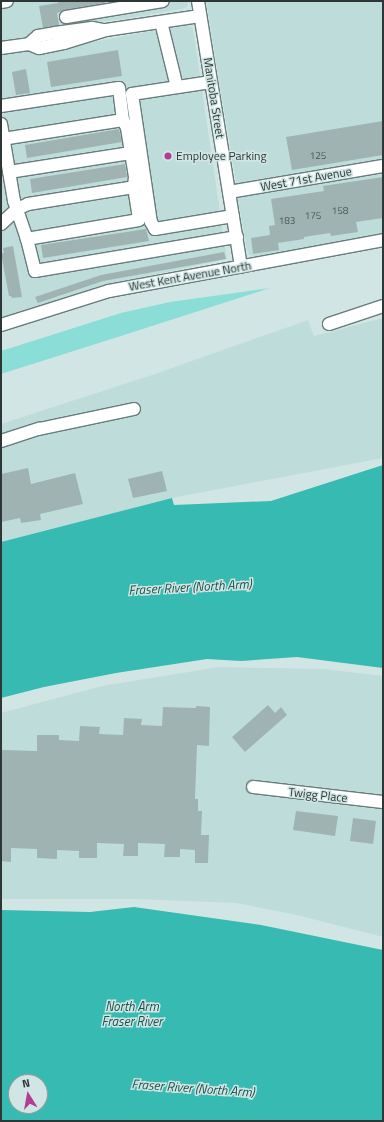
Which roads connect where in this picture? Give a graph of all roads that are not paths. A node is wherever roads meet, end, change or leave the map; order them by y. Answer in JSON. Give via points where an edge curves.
{"nodes":[{"id":1,"x":7,"y":1,"type":"edge"},
{"id":2,"x":163,"y":1,"type":"edge"},
{"id":3,"x":198,"y":1,"type":"edge"},
{"id":4,"x":1,"y":2,"type":"edge"},
{"id":5,"x":200,"y":16,"type":"junction"},
{"id":6,"x":66,"y":17,"type":"dead end"},
{"id":7,"x":161,"y":22,"type":"junction"},
{"id":8,"x":106,"y":30,"type":"junction"},
{"id":9,"x":29,"y":44,"type":"junction"},
{"id":10,"x":1,"y":48,"type":"edge"},
{"id":11,"x":211,"y":82,"type":"junction"},
{"id":12,"x":177,"y":87,"type":"junction"},
{"id":13,"x":1,"y":106,"type":"edge"},
{"id":14,"x":123,"y":120,"type":"junction"},
{"id":15,"x":1,"y":124,"type":"edge"},
{"id":16,"x":3,"y":139,"type":"junction"},
{"id":17,"x":131,"y":153,"type":"junction"},
{"id":18,"x":383,"y":166,"type":"edge"},
{"id":19,"x":9,"y":172,"type":"junction"},
{"id":20,"x":134,"y":186,"type":"junction"},
{"id":21,"x":229,"y":192,"type":"junction"},
{"id":22,"x":7,"y":195,"type":"edge"},
{"id":23,"x":17,"y":209,"type":"junction"},
{"id":24,"x":233,"y":216,"type":"junction"},
{"id":25,"x":1,"y":224,"type":"edge"},
{"id":26,"x":237,"y":237,"type":"junction"},
{"id":27,"x":27,"y":239,"type":"junction"},
{"id":28,"x":383,"y":240,"type":"edge"},
{"id":29,"x":241,"y":267,"type":"junction"},
{"id":30,"x":383,"y":306,"type":"edge"},
{"id":31,"x":1,"y":322,"type":"edge"},
{"id":32,"x":329,"y":324,"type":"dead end"},
{"id":33,"x":134,"y":409,"type":"dead end"},
{"id":34,"x":1,"y":441,"type":"edge"},
{"id":35,"x":253,"y":788,"type":"dead end"},
{"id":36,"x":383,"y":802,"type":"edge"}],
"edges":[{"from":1,"to":4,"type":"street"},
{"from":2,"to":6,"type":"street"},
{"from":3,"to":5,"type":"street","name":"Manitoba Street"},
{"from":5,"to":7,"type":"street"},
{"from":5,"to":11,"type":"street","name":"Manitoba Street"},
{"from":7,"to":8,"type":"street"},
{"from":7,"to":12,"type":"street"},
{"from":8,"to":9,"type":"street","via":[[39,48]]},
{"from":8,"to":9,"type":"street","via":[[92,28],[38,36]]},
{"from":9,"to":10,"type":"street"},
{"from":11,"to":12,"type":"street"},
{"from":11,"to":21,"type":"street","name":"Manitoba Street"},
{"from":12,"to":24,"type":"street","via":[[132,94],[151,222],[155,229]]},
{"from":13,"to":14,"type":"street","via":[[119,88]]},
{"from":14,"to":16,"type":"street"},
{"from":14,"to":17,"type":"street"},
{"from":15,"to":16,"type":"street"},
{"from":16,"to":19,"type":"street"},
{"from":17,"to":19,"type":"street"},
{"from":17,"to":20,"type":"street"},
{"from":18,"to":21,"type":"street","name":"West 71st Avenue"},
{"from":19,"to":22,"type":"street"},
{"from":20,"to":23,"type":"street","via":[[28,204]]},
{"from":20,"to":27,"type":"street","via":[[139,220]]},
{"from":21,"to":24,"type":"street","name":"Manitoba Street"},
{"from":22,"to":23,"type":"street"},
{"from":23,"to":25,"type":"street"},
{"from":23,"to":27,"type":"street"},
{"from":24,"to":26,"type":"street","name":"Manitoba Street"},
{"from":26,"to":27,"type":"street","via":[[35,271]]},
{"from":26,"to":29,"type":"street","name":"Manitoba Street"},
{"from":28,"to":29,"type":"street","name":"West Kent Avenue North"},
{"from":29,"to":31,"type":"street","name":"West Kent Avenue North","via":[[109,291]]},
{"from":30,"to":32,"type":"street"},
{"from":33,"to":34,"type":"street","via":[[39,429]]},
{"from":35,"to":36,"type":"street","name":"Twigg Place"}]}
